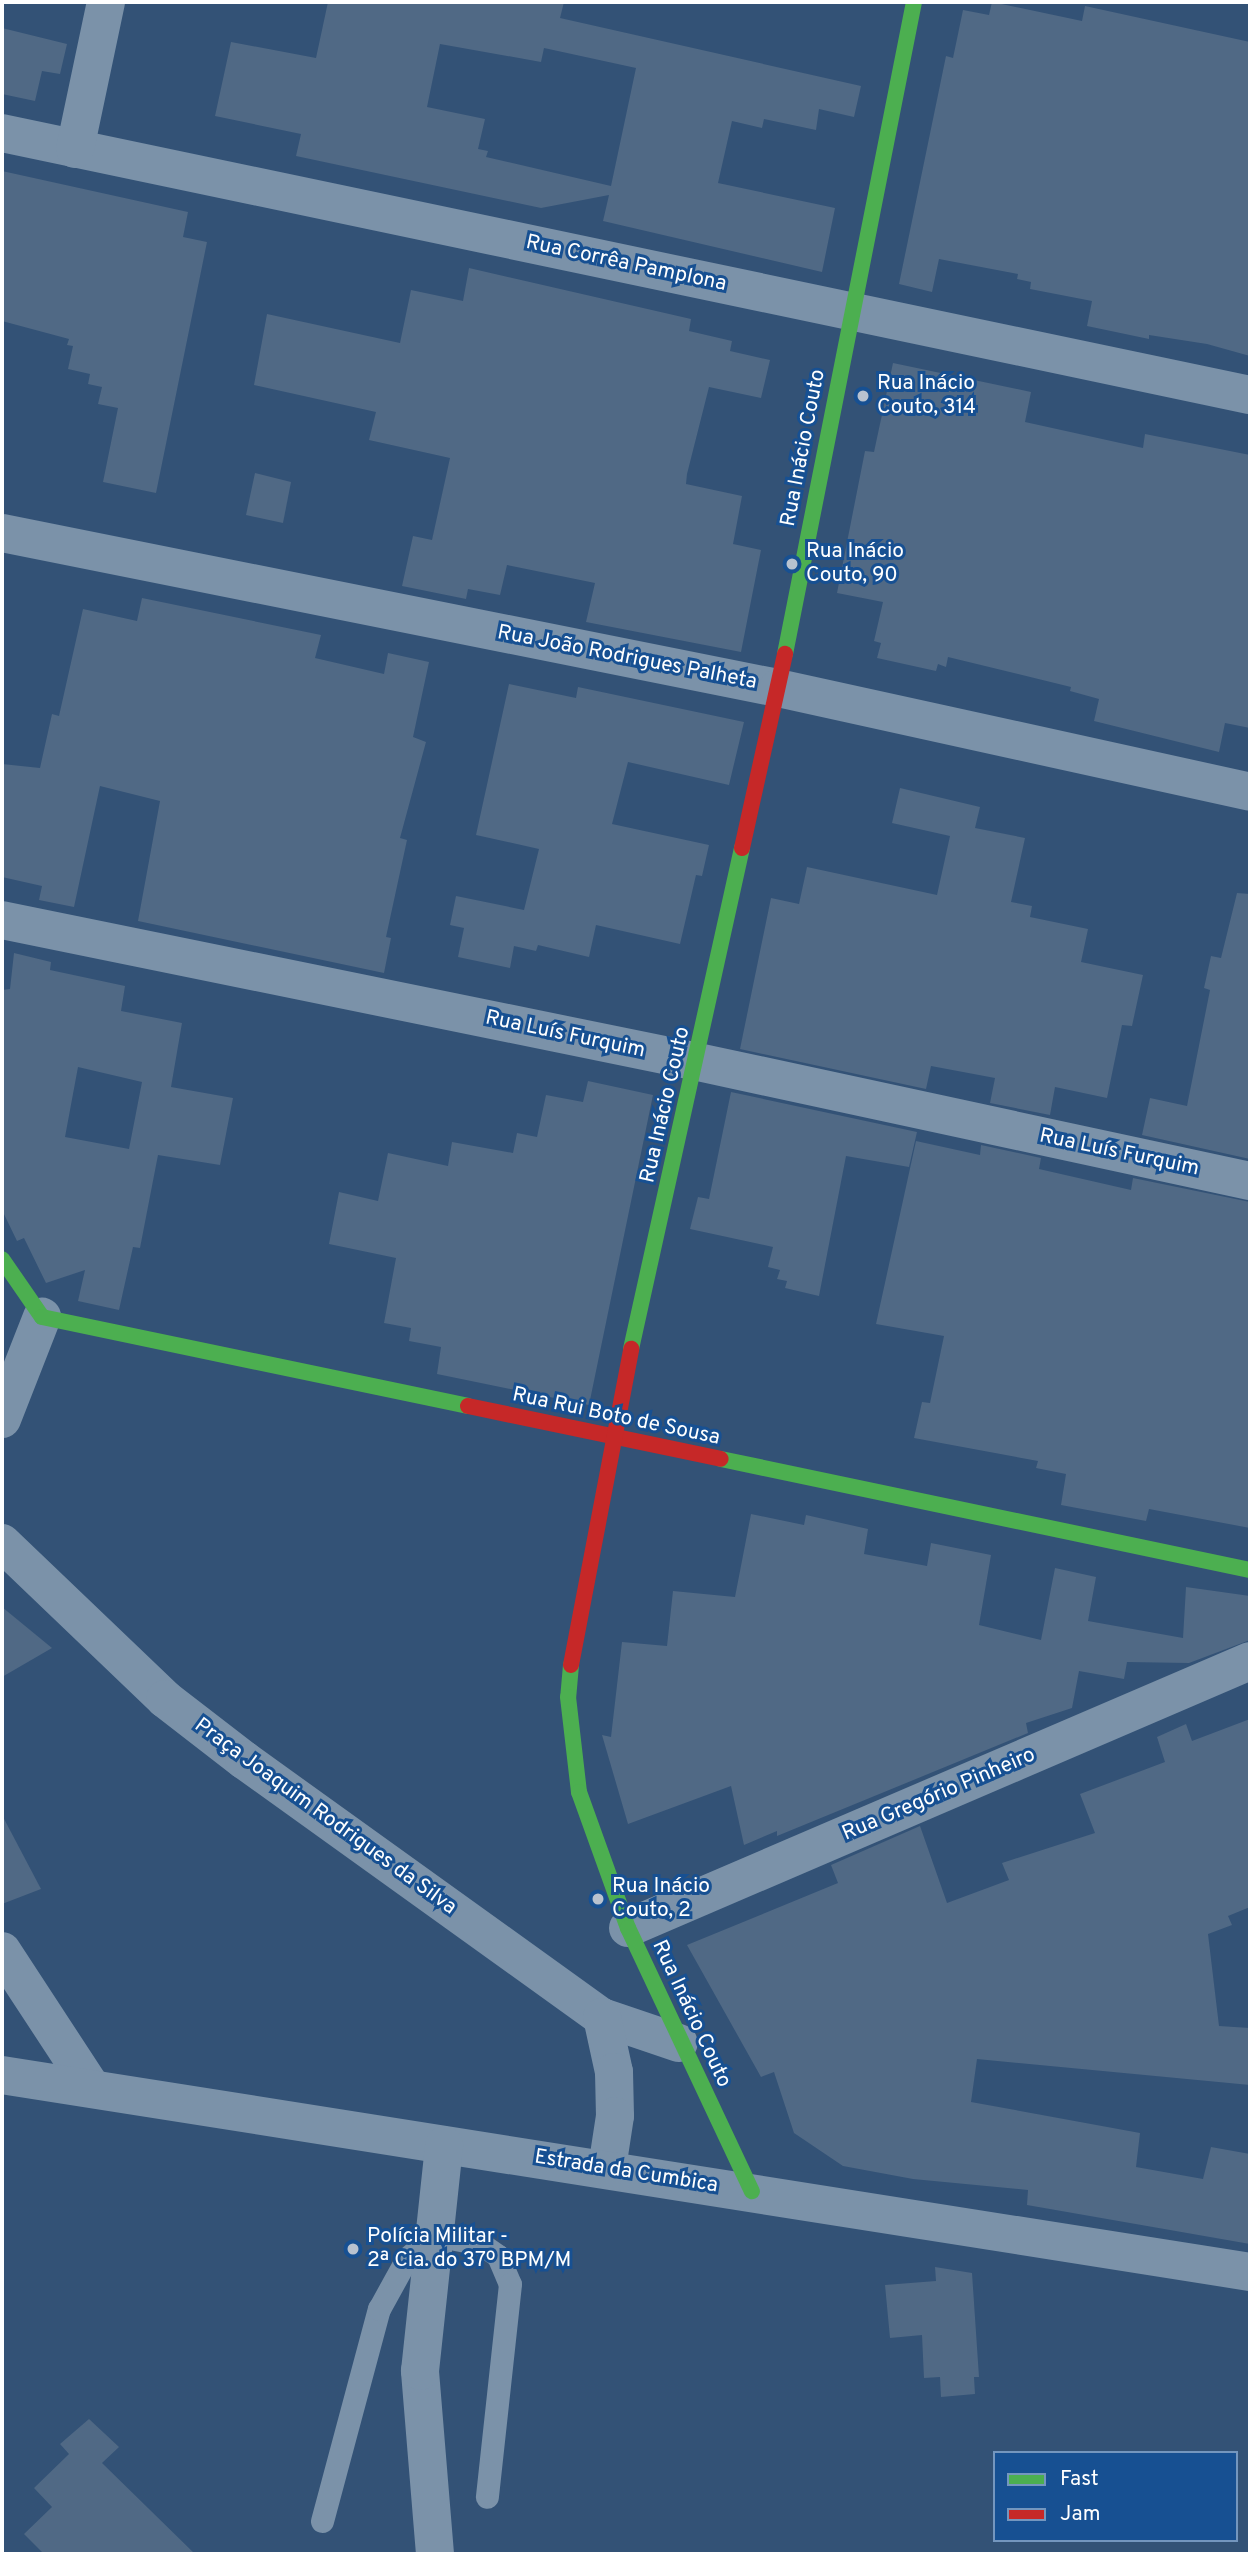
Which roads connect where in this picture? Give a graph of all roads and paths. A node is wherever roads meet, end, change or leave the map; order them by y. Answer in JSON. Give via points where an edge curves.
{"nodes":[{"id":1,"x":106,"y":2,"type":"edge"},
{"id":2,"x":914,"y":2,"type":"edge"},
{"id":3,"x":2,"y":133,"type":"edge"},
{"id":4,"x":75,"y":149,"type":"junction"},
{"id":5,"x":852,"y":312,"type":"junction"},
{"id":6,"x":1250,"y":396,"type":"edge"},
{"id":7,"x":2,"y":533,"type":"edge"},
{"id":8,"x":778,"y":688,"type":"junction"},
{"id":9,"x":1250,"y":792,"type":"edge"},
{"id":10,"x":2,"y":920,"type":"edge"},
{"id":11,"x":698,"y":1062,"type":"junction"},
{"id":12,"x":1250,"y":1181,"type":"edge"},
{"id":13,"x":2,"y":1259,"type":"edge"},
{"id":14,"x":42,"y":1317,"type":"junction"},
{"id":15,"x":2,"y":1419,"type":"edge"},
{"id":16,"x":611,"y":1438,"type":"junction"},
{"id":17,"x":2,"y":1543,"type":"edge"},
{"id":18,"x":1250,"y":1570,"type":"edge"},
{"id":19,"x":1250,"y":1661,"type":"edge"},
{"id":20,"x":628,"y":1928,"type":"junction"},
{"id":21,"x":2,"y":1951,"type":"edge"},
{"id":22,"x":602,"y":2017,"type":"junction"},
{"id":23,"x":679,"y":2043,"type":"junction"},
{"id":24,"x":2,"y":2075,"type":"edge"},
{"id":25,"x":91,"y":2087,"type":"junction"},
{"id":26,"x":444,"y":2144,"type":"junction"},
{"id":27,"x":607,"y":2168,"type":"junction"},
{"id":28,"x":752,"y":2191,"type":"junction"},
{"id":29,"x":434,"y":2235,"type":"junction"},
{"id":30,"x":1250,"y":2272,"type":"edge"},
{"id":31,"x":487,"y":2497,"type":"dead end"},
{"id":32,"x":322,"y":2521,"type":"dead end"},
{"id":33,"x":435,"y":2554,"type":"edge"}],
"edges":[{"from":1,"to":4,"type":"street"},
{"from":2,"to":5,"type":"street","name":"Rua Inácio Couto"},
{"from":3,"to":4,"type":"street","name":"Rua Corrêa Pamplona"},
{"from":4,"to":5,"type":"street","name":"Rua Corrêa Pamplona"},
{"from":5,"to":6,"type":"street","name":"Rua Corrêa Pamplona"},
{"from":5,"to":8,"type":"street","name":"Rua Inácio Couto"},
{"from":7,"to":8,"type":"street","name":"Rua João Rodrigues Palheta"},
{"from":8,"to":9,"type":"street","name":"Rua João Rodrigues Palheta"},
{"from":8,"to":11,"type":"street","name":"Rua Inácio Couto"},
{"from":10,"to":11,"type":"street","name":"Rua Luís Furquim"},
{"from":11,"to":12,"type":"street","name":"Rua Luís Furquim"},
{"from":11,"to":16,"type":"street","name":"Rua Inácio Couto"},
{"from":13,"to":14,"type":"street"},
{"from":14,"to":15,"type":"street"},
{"from":14,"to":16,"type":"street","name":"Rua Rui Boto de Sousa"},
{"from":16,"to":18,"type":"street","name":"Rua Rui Boto de Sousa"},
{"from":16,"to":20,"type":"street","name":"Rua Inácio Couto","via":[[574,1636],[568,1697],[579,1792]]},
{"from":17,"to":22,"type":"street","name":"Praça Joaquim Rodrigues da Silva","via":[[165,1699]]},
{"from":19,"to":20,"type":"street","name":"Rua Gregório Pinheiro"},
{"from":20,"to":23,"type":"street","name":"Rua Inácio Couto"},
{"from":21,"to":25,"type":"street"},
{"from":22,"to":23,"type":"street","name":"Praça Joaquim Rodrigues da Silva"},
{"from":22,"to":27,"type":"street","via":[[614,2073],[615,2116]]},
{"from":23,"to":28,"type":"street","name":"Rua Inácio Couto"},
{"from":24,"to":25,"type":"street","name":"Estrada da Cumbica"},
{"from":25,"to":26,"type":"street","name":"Estrada da Cumbica"},
{"from":26,"to":27,"type":"street","name":"Estrada da Cumbica"},
{"from":26,"to":29,"type":"street"},
{"from":27,"to":28,"type":"street","name":"Estrada da Cumbica"},
{"from":28,"to":30,"type":"street","name":"Estrada da Cumbica"},
{"from":29,"to":31,"type":"lane","via":[[481,2244],[498,2256],[510,2284]]},
{"from":29,"to":32,"type":"lane","via":[[407,2258],[379,2309]]},
{"from":29,"to":33,"type":"street","via":[[420,2371]]}]}
